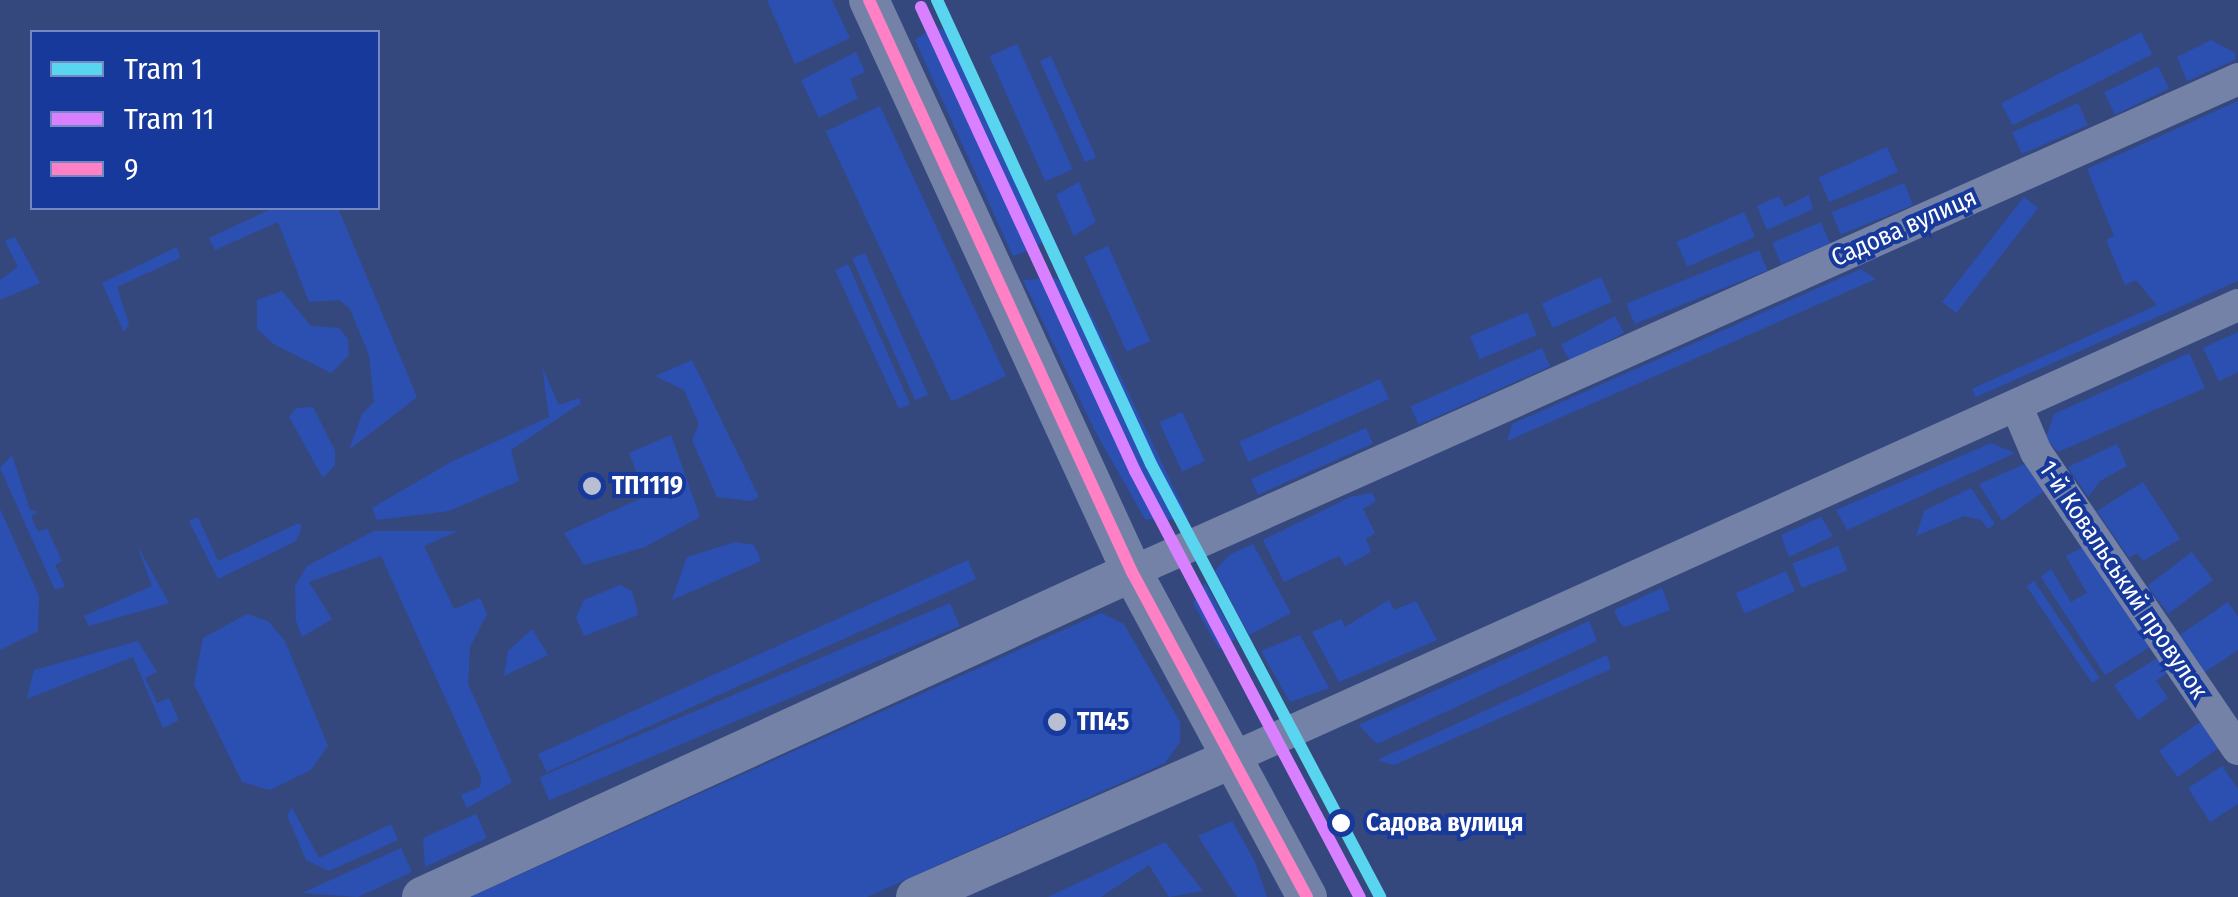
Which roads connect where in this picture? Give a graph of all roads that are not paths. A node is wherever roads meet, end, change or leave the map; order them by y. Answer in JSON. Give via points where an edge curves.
{"nodes":[{"id":1,"x":870,"y":0,"type":"edge"},
{"id":2,"x":2238,"y":79,"type":"edge"},
{"id":3,"x":2238,"y":305,"type":"edge"},
{"id":4,"x":2016,"y":407,"type":"junction"},
{"id":5,"x":1132,"y":572,"type":"junction"},
{"id":6,"x":2238,"y":749,"type":"edge"},
{"id":7,"x":1232,"y":758,"type":"junction"},
{"id":8,"x":422,"y":897,"type":"edge"},
{"id":9,"x":916,"y":897,"type":"edge"},
{"id":10,"x":1307,"y":897,"type":"edge"}],
"edges":[{"from":1,"to":5,"type":"street"},
{"from":2,"to":5,"type":"street","name":"Садова вулиця"},
{"from":3,"to":4,"type":"street"},
{"from":4,"to":6,"type":"street","name":"1-й Ковальський провулок","via":[[2036,452]]},
{"from":4,"to":7,"type":"street"},
{"from":5,"to":7,"type":"street"},
{"from":5,"to":8,"type":"street","name":"Садова вулиця"},
{"from":7,"to":9,"type":"street"},
{"from":7,"to":10,"type":"street"}]}
